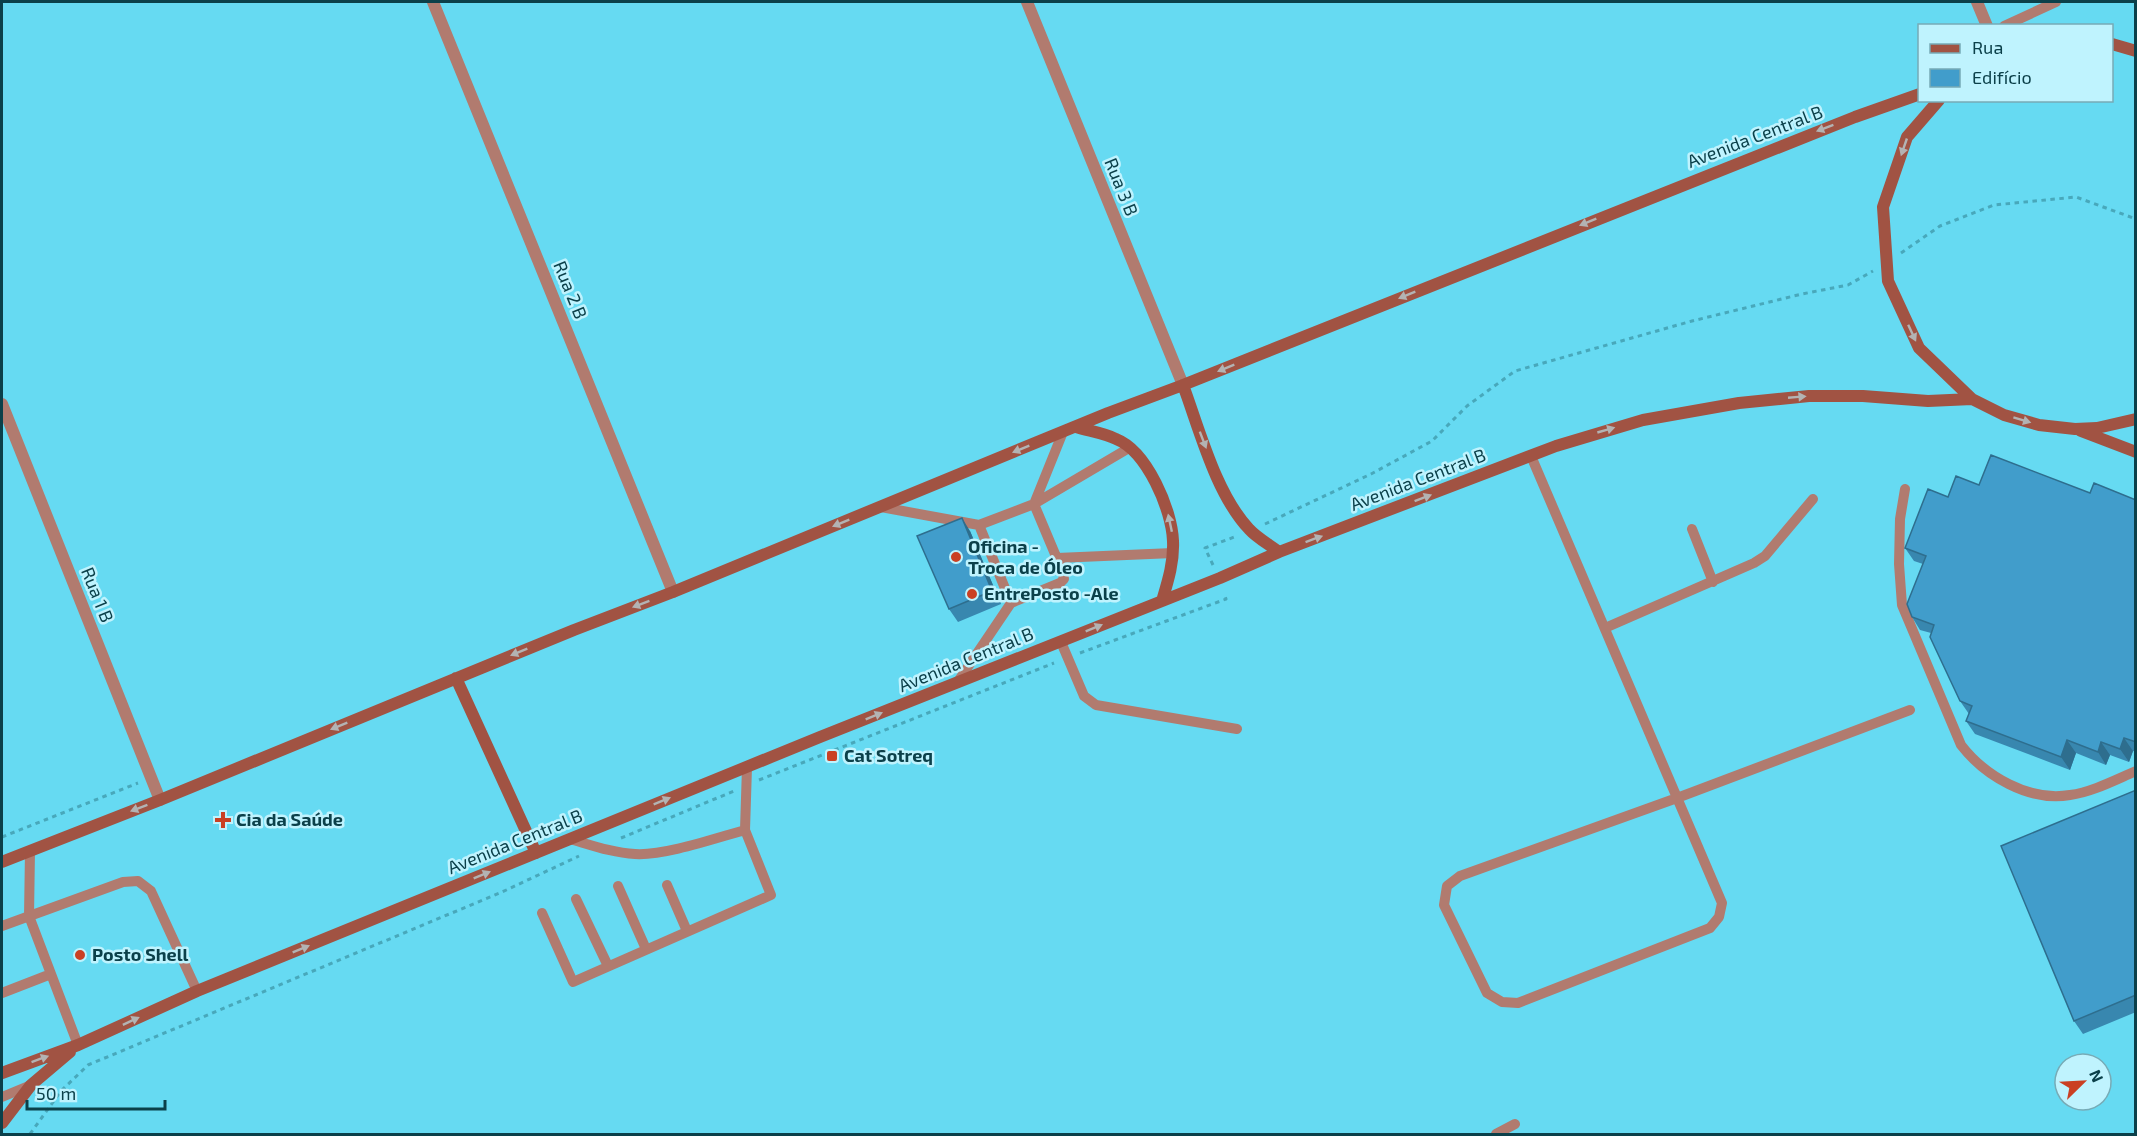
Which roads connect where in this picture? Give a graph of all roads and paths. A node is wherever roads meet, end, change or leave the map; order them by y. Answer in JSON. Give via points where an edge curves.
{"nodes":[{"id":1,"x":433,"y":2,"type":"edge"},
{"id":2,"x":1027,"y":2,"type":"edge"},
{"id":3,"x":1977,"y":2,"type":"edge"},
{"id":4,"x":2056,"y":2,"type":"edge"},
{"id":5,"x":1986,"y":24,"type":"edge"},
{"id":6,"x":2008,"y":24,"type":"edge"},
{"id":7,"x":2113,"y":44,"type":"edge"},
{"id":8,"x":2136,"y":51,"type":"edge"},
{"id":9,"x":1918,"y":95,"type":"edge"},
{"id":10,"x":1937,"y":102,"type":"edge"},
{"id":11,"x":1183,"y":385,"type":"junction"},
{"id":12,"x":1972,"y":399,"type":"junction"},
{"id":13,"x":2,"y":404,"type":"edge"},
{"id":14,"x":2136,"y":419,"type":"edge"},
{"id":15,"x":1076,"y":428,"type":"junction"},
{"id":16,"x":2074,"y":429,"type":"junction"},
{"id":17,"x":1063,"y":432,"type":"junction"},
{"id":18,"x":1129,"y":448,"type":"junction"},
{"id":19,"x":2136,"y":452,"type":"edge"},
{"id":20,"x":1531,"y":456,"type":"junction"},
{"id":21,"x":1905,"y":489,"type":"dead end"},
{"id":22,"x":1813,"y":499,"type":"dead end"},
{"id":23,"x":1034,"y":504,"type":"junction"},
{"id":24,"x":881,"y":507,"type":"junction"},
{"id":25,"x":979,"y":525,"type":"junction"},
{"id":26,"x":1692,"y":530,"type":"dead end"},
{"id":27,"x":1279,"y":552,"type":"junction"},
{"id":28,"x":1173,"y":554,"type":"junction"},
{"id":29,"x":1057,"y":558,"type":"junction"},
{"id":30,"x":1713,"y":582,"type":"junction"},
{"id":31,"x":673,"y":592,"type":"junction"},
{"id":32,"x":1162,"y":601,"type":"junction"},
{"id":33,"x":1011,"y":603,"type":"junction"},
{"id":34,"x":1605,"y":628,"type":"junction"},
{"id":35,"x":1061,"y":642,"type":"junction"},
{"id":36,"x":456,"y":678,"type":"junction"},
{"id":37,"x":957,"y":683,"type":"junction"},
{"id":38,"x":1910,"y":710,"type":"dead end"},
{"id":39,"x":1237,"y":729,"type":"dead end"},
{"id":40,"x":747,"y":767,"type":"junction"},
{"id":41,"x":2136,"y":771,"type":"edge"},
{"id":42,"x":151,"y":778,"type":"junction"},
{"id":43,"x":1677,"y":798,"type":"junction"},
{"id":44,"x":160,"y":800,"type":"junction"},
{"id":45,"x":746,"y":830,"type":"junction"},
{"id":46,"x":2,"y":837,"type":"edge"},
{"id":47,"x":570,"y":839,"type":"junction"},
{"id":48,"x":30,"y":851,"type":"junction"},
{"id":49,"x":536,"y":853,"type":"junction"},
{"id":50,"x":2,"y":862,"type":"edge"},
{"id":51,"x":667,"y":885,"type":"dead end"},
{"id":52,"x":618,"y":886,"type":"dead end"},
{"id":53,"x":576,"y":899,"type":"dead end"},
{"id":54,"x":542,"y":913,"type":"dead end"},
{"id":55,"x":29,"y":916,"type":"junction"},
{"id":56,"x":2,"y":926,"type":"edge"},
{"id":57,"x":687,"y":932,"type":"junction"},
{"id":58,"x":646,"y":949,"type":"junction"},
{"id":59,"x":608,"y":966,"type":"junction"},
{"id":60,"x":51,"y":974,"type":"junction"},
{"id":61,"x":196,"y":991,"type":"junction"},
{"id":62,"x":2,"y":993,"type":"edge"},
{"id":63,"x":78,"y":1045,"type":"junction"},
{"id":64,"x":2,"y":1072,"type":"edge"},
{"id":65,"x":31,"y":1085,"type":"junction"},
{"id":66,"x":2,"y":1097,"type":"edge"},
{"id":67,"x":9,"y":1112,"type":"junction"},
{"id":68,"x":2,"y":1123,"type":"edge"},
{"id":69,"x":1515,"y":1124,"type":"dead end"},
{"id":70,"x":2,"y":1133,"type":"edge"},
{"id":71,"x":1496,"y":1134,"type":"edge"}],
"edges":[{"from":1,"to":31,"type":"street","name":"Rua 2 B"},
{"from":2,"to":11,"type":"street","name":"Rua 3 B"},
{"from":3,"to":5,"type":"street"},
{"from":4,"to":6,"type":"lane"},
{"from":7,"to":8,"type":"main road"},
{"from":9,"to":11,"type":"main road","name":"Avenida Central B","one_way":true,"via":[[1653,196]]},
{"from":10,"to":12,"type":"main road","name":"Avenida Central B","one_way":true,"via":[[1907,137],[1883,207],[1887,281],[1918,348]]},
{"from":11,"to":15,"type":"main road","name":"Avenida Central B"},
{"from":11,"to":27,"type":"main road","one_way":true,"via":[[1231,506],[1251,531]]},
{"from":12,"to":16,"type":"main road","name":"Avenida Central B","one_way":true,"via":[[2004,415]]},
{"from":20,"to":12,"type":"main road","name":"Avenida Central B","one_way":true,"via":[[1643,420],[1739,403],[1826,396]]},
{"from":13,"to":42,"type":"street","name":"Rua 1 B"},
{"from":14,"to":16,"type":"main road","name":"Avenida Central B"},
{"from":15,"to":17,"type":"main road","name":"Avenida Central B"},
{"from":15,"to":18,"type":"main road","via":[[1118,439]]},
{"from":16,"to":19,"type":"main road"},
{"from":17,"to":23,"type":"lane"},
{"from":17,"to":24,"type":"main road","name":"Avenida Central B","one_way":true},
{"from":18,"to":23,"type":"lane"},
{"from":28,"to":18,"type":"main road","one_way":true,"via":[[1169,515],[1152,476]]},
{"from":27,"to":20,"type":"main road","name":"Avenida Central B","one_way":true},
{"from":20,"to":34,"type":"lane"},
{"from":21,"to":41,"type":"lane","via":[[1900,519],[1902,604],[1960,745],[1984,770],[2037,794],[2069,796]]},
{"from":22,"to":30,"type":"lane","via":[[1765,556]]},
{"from":23,"to":25,"type":"lane"},
{"from":23,"to":29,"type":"lane"},
{"from":24,"to":25,"type":"lane"},
{"from":24,"to":31,"type":"main road","name":"Avenida Central B","one_way":true},
{"from":25,"to":33,"type":"lane"},
{"from":26,"to":30,"type":"lane"},
{"from":27,"to":32,"type":"main road","name":"Avenida Central B"},
{"from":28,"to":29,"type":"lane"},
{"from":28,"to":32,"type":"main road"},
{"from":29,"to":33,"type":"lane","via":[[1064,573],[1060,583]]},
{"from":30,"to":34,"type":"lane"},
{"from":31,"to":36,"type":"main road","name":"Avenida Central B","one_way":true},
{"from":35,"to":32,"type":"main road","name":"Avenida Central B","one_way":true},
{"from":33,"to":37,"type":"lane"},
{"from":34,"to":43,"type":"lane"},
{"from":35,"to":37,"type":"main road","name":"Avenida Central B"},
{"from":35,"to":39,"type":"lane","via":[[1084,696],[1096,705]]},
{"from":36,"to":44,"type":"main road","name":"Avenida Central B","one_way":true},
{"from":36,"to":49,"type":"main road"},
{"from":40,"to":37,"type":"main road","name":"Avenida Central B","one_way":true},
{"from":38,"to":43,"type":"lane"},
{"from":40,"to":45,"type":"lane"},
{"from":47,"to":40,"type":"main road","name":"Avenida Central B","one_way":true},
{"from":42,"to":44,"type":"street","name":"Rua 1 B"},
{"from":42,"to":46,"type":"path"},
{"from":43,"to":43,"type":"lane","via":[[1722,903],[1719,917],[1710,928],[1518,1003],[1502,1002],[1487,993],[1444,905],[1447,886],[1460,876]]},
{"from":44,"to":48,"type":"main road","name":"Avenida Central B","one_way":true},
{"from":45,"to":47,"type":"lane","via":[[636,854]]},
{"from":45,"to":57,"type":"lane","via":[[771,895]]},
{"from":47,"to":49,"type":"main road","name":"Avenida Central B"},
{"from":48,"to":50,"type":"main road","name":"Avenida Central B"},
{"from":48,"to":55,"type":"lane"},
{"from":61,"to":49,"type":"main road","name":"Avenida Central B","one_way":true},
{"from":51,"to":57,"type":"lane"},
{"from":52,"to":58,"type":"lane"},
{"from":53,"to":59,"type":"lane"},
{"from":54,"to":59,"type":"lane","via":[[573,982]]},
{"from":55,"to":56,"type":"lane"},
{"from":55,"to":60,"type":"lane"},
{"from":55,"to":61,"type":"lane","via":[[123,882],[138,881],[152,891]]},
{"from":57,"to":58,"type":"lane"},
{"from":58,"to":59,"type":"lane"},
{"from":60,"to":62,"type":"lane"},
{"from":60,"to":63,"type":"lane"},
{"from":63,"to":61,"type":"main road","name":"Avenida Central B","one_way":true},
{"from":64,"to":63,"type":"main road","name":"Avenida Central B","one_way":true},
{"from":63,"to":65,"type":"main road"},
{"from":65,"to":66,"type":"lane"},
{"from":65,"to":67,"type":"main road"},
{"from":67,"to":68,"type":"main road"},
{"from":67,"to":70,"type":"main road"},
{"from":69,"to":71,"type":"lane"}]}
